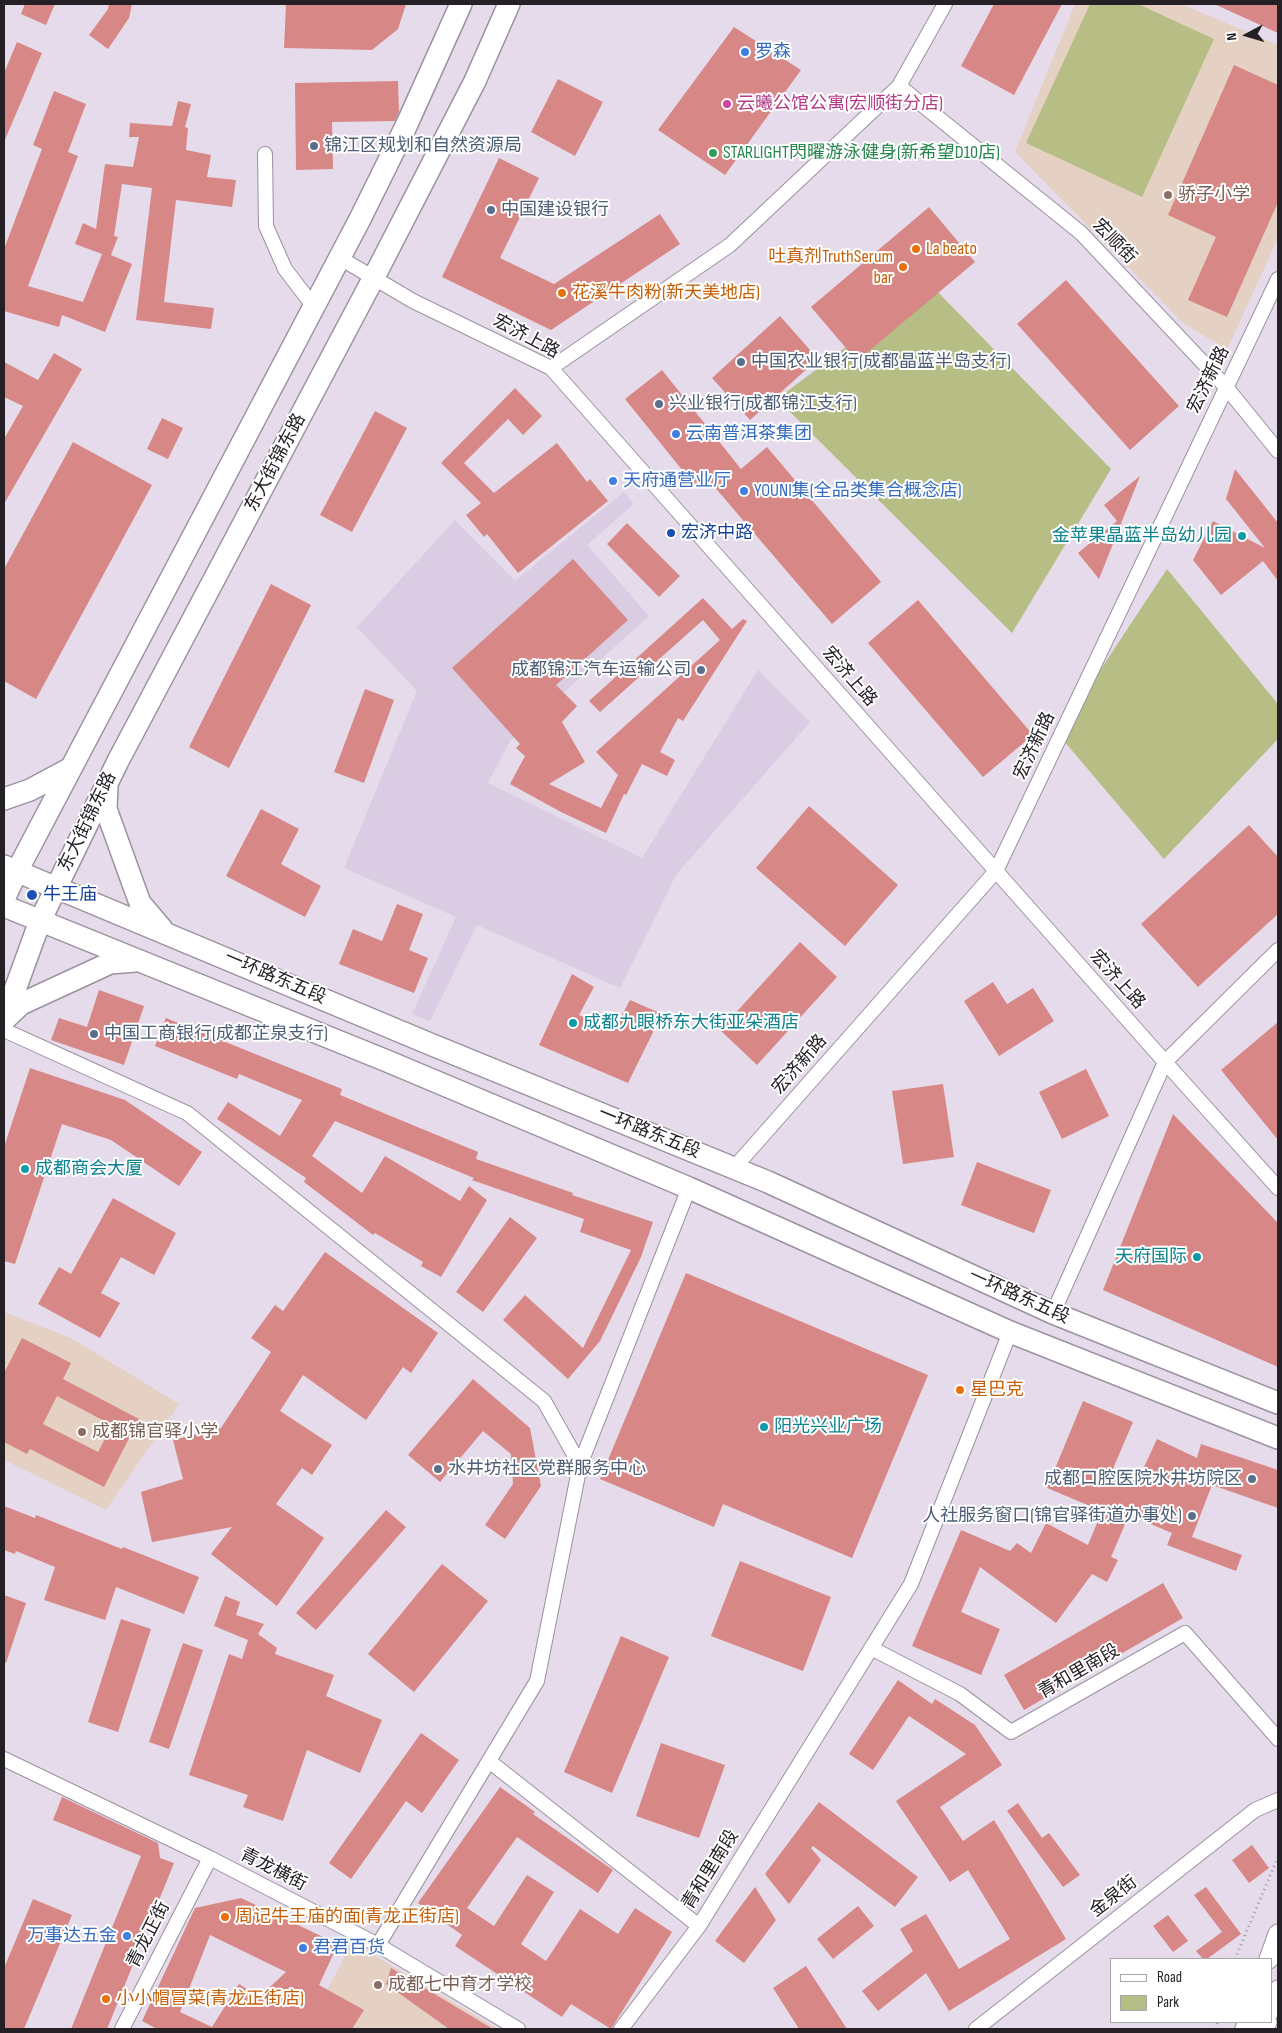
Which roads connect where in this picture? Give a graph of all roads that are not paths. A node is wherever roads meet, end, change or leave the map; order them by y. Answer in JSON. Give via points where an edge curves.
{"nodes":[{"id":1,"x":461,"y":4,"type":"edge"},
{"id":2,"x":509,"y":4,"type":"edge"},
{"id":3,"x":945,"y":4,"type":"edge"},
{"id":4,"x":899,"y":86,"type":"junction"},
{"id":5,"x":265,"y":154,"type":"dead end"},
{"id":6,"x":340,"y":258,"type":"junction"},
{"id":7,"x":374,"y":279,"type":"junction"},
{"id":8,"x":1278,"y":279,"type":"edge"},
{"id":9,"x":314,"y":308,"type":"junction"},
{"id":10,"x":552,"y":368,"type":"junction"},
{"id":11,"x":1226,"y":387,"type":"junction"},
{"id":12,"x":1278,"y":451,"type":"edge"},
{"id":13,"x":71,"y":768,"type":"junction"},
{"id":14,"x":107,"y":783,"type":"junction"},
{"id":15,"x":4,"y":799,"type":"edge"},
{"id":16,"x":10,"y":868,"type":"edge"},
{"id":17,"x":996,"y":872,"type":"junction"},
{"id":18,"x":56,"y":887,"type":"junction"},
{"id":19,"x":4,"y":899,"type":"edge"},
{"id":20,"x":4,"y":906,"type":"edge"},
{"id":21,"x":40,"y":921,"type":"junction"},
{"id":22,"x":164,"y":932,"type":"junction"},
{"id":23,"x":1278,"y":950,"type":"edge"},
{"id":24,"x":139,"y":961,"type":"junction"},
{"id":25,"x":4,"y":1020,"type":"edge"},
{"id":26,"x":4,"y":1030,"type":"edge"},
{"id":27,"x":1165,"y":1062,"type":"junction"},
{"id":28,"x":734,"y":1168,"type":"junction"},
{"id":29,"x":689,"y":1188,"type":"junction"},
{"id":30,"x":1278,"y":1188,"type":"edge"},
{"id":31,"x":1053,"y":1313,"type":"junction"},
{"id":32,"x":1010,"y":1332,"type":"junction"},
{"id":33,"x":1278,"y":1402,"type":"edge"},
{"id":34,"x":1278,"y":1438,"type":"edge"},
{"id":35,"x":580,"y":1465,"type":"junction"},
{"id":36,"x":871,"y":1648,"type":"junction"},
{"id":37,"x":1278,"y":1739,"type":"edge"},
{"id":38,"x":4,"y":1759,"type":"edge"},
{"id":39,"x":489,"y":1761,"type":"junction"},
{"id":40,"x":1278,"y":1800,"type":"edge"},
{"id":41,"x":210,"y":1858,"type":"junction"},
{"id":42,"x":699,"y":1926,"type":"junction"},
{"id":43,"x":1278,"y":1934,"type":"edge"},
{"id":44,"x":378,"y":1945,"type":"junction"},
{"id":45,"x":1270,"y":1958,"type":"edge"},
{"id":46,"x":1278,"y":1990,"type":"edge"},
{"id":47,"x":1272,"y":2007,"type":"edge"},
{"id":48,"x":122,"y":2029,"type":"edge"},
{"id":49,"x":518,"y":2029,"type":"edge"},
{"id":50,"x":621,"y":2029,"type":"edge"},
{"id":51,"x":976,"y":2029,"type":"edge"}],
"edges":[{"from":1,"to":6,"type":"main road","via":[[407,124]]},
{"from":2,"to":7,"type":"main road","name":"东大街锦东路","via":[[475,81]]},
{"from":3,"to":4,"type":"street"},
{"from":4,"to":10,"type":"street","via":[[730,245]]},
{"from":4,"to":11,"type":"street","name":"宏顺街","via":[[1081,233]]},
{"from":5,"to":9,"type":"street","via":[[266,226],[285,269]]},
{"from":6,"to":7,"type":"street","name":"宏济上路"},
{"from":6,"to":9,"type":"main road"},
{"from":7,"to":10,"type":"street","name":"宏济上路"},
{"from":7,"to":14,"type":"main road","name":"东大街锦东路"},
{"from":8,"to":11,"type":"street","name":"宏济新路"},
{"from":9,"to":13,"type":"main road"},
{"from":10,"to":17,"type":"street","name":"宏济上路"},
{"from":11,"to":12,"type":"street","name":"宏顺街"},
{"from":11,"to":17,"type":"street","name":"宏济新路"},
{"from":13,"to":15,"type":"main road","via":[[30,790]]},
{"from":13,"to":16,"type":"main road"},
{"from":14,"to":18,"type":"main road","name":"东大街锦东路"},
{"from":14,"to":22,"type":"main road","via":[[106,809],[140,903]]},
{"from":16,"to":18,"type":"main road","name":"一环路东五段"},
{"from":16,"to":19,"type":"main road"},
{"from":17,"to":27,"type":"street","name":"宏济上路"},
{"from":17,"to":28,"type":"street","name":"宏济新路"},
{"from":18,"to":21,"type":"main road","name":"东大街锦东路"},
{"from":18,"to":22,"type":"main road","name":"一环路东五段"},
{"from":20,"to":21,"type":"main road","name":"一环路东五段"},
{"from":21,"to":24,"type":"main road","name":"一环路东五段"},
{"from":21,"to":25,"type":"main road","name":"东大街锦东路"},
{"from":22,"to":28,"type":"main road","name":"一环路东五段"},
{"from":23,"to":27,"type":"street"},
{"from":24,"to":25,"type":"main road","via":[[110,963],[21,1004]]},
{"from":24,"to":29,"type":"main road","name":"一环路东五段"},
{"from":26,"to":35,"type":"street","via":[[187,1113],[544,1401]]},
{"from":27,"to":30,"type":"street","name":"宏济上路"},
{"from":27,"to":31,"type":"street"},
{"from":28,"to":31,"type":"main road","name":"一环路东五段"},
{"from":29,"to":32,"type":"main road","name":"一环路东五段"},
{"from":29,"to":35,"type":"street"},
{"from":31,"to":33,"type":"main road","name":"一环路东五段"},
{"from":32,"to":34,"type":"main road","name":"一环路东五段"},
{"from":32,"to":36,"type":"street","name":"青和里南段","via":[[911,1584]]},
{"from":35,"to":39,"type":"street","via":[[537,1681]]},
{"from":36,"to":37,"type":"street","name":"青和里南段","via":[[960,1694],[1011,1732],[1185,1633]]},
{"from":36,"to":42,"type":"street","name":"青和里南段"},
{"from":38,"to":41,"type":"street","name":"青龙横街"},
{"from":39,"to":42,"type":"street"},
{"from":39,"to":44,"type":"street"},
{"from":40,"to":51,"type":"street","name":"金泉街","via":[[1255,1810]]},
{"from":41,"to":44,"type":"street","name":"青龙横街"},
{"from":41,"to":48,"type":"street","name":"青龙正街"},
{"from":42,"to":50,"type":"street","name":"青和里南段"},
{"from":43,"to":45,"type":"main road"},
{"from":44,"to":49,"type":"street","name":"青龙横街"},
{"from":46,"to":47,"type":"main road"}]}
